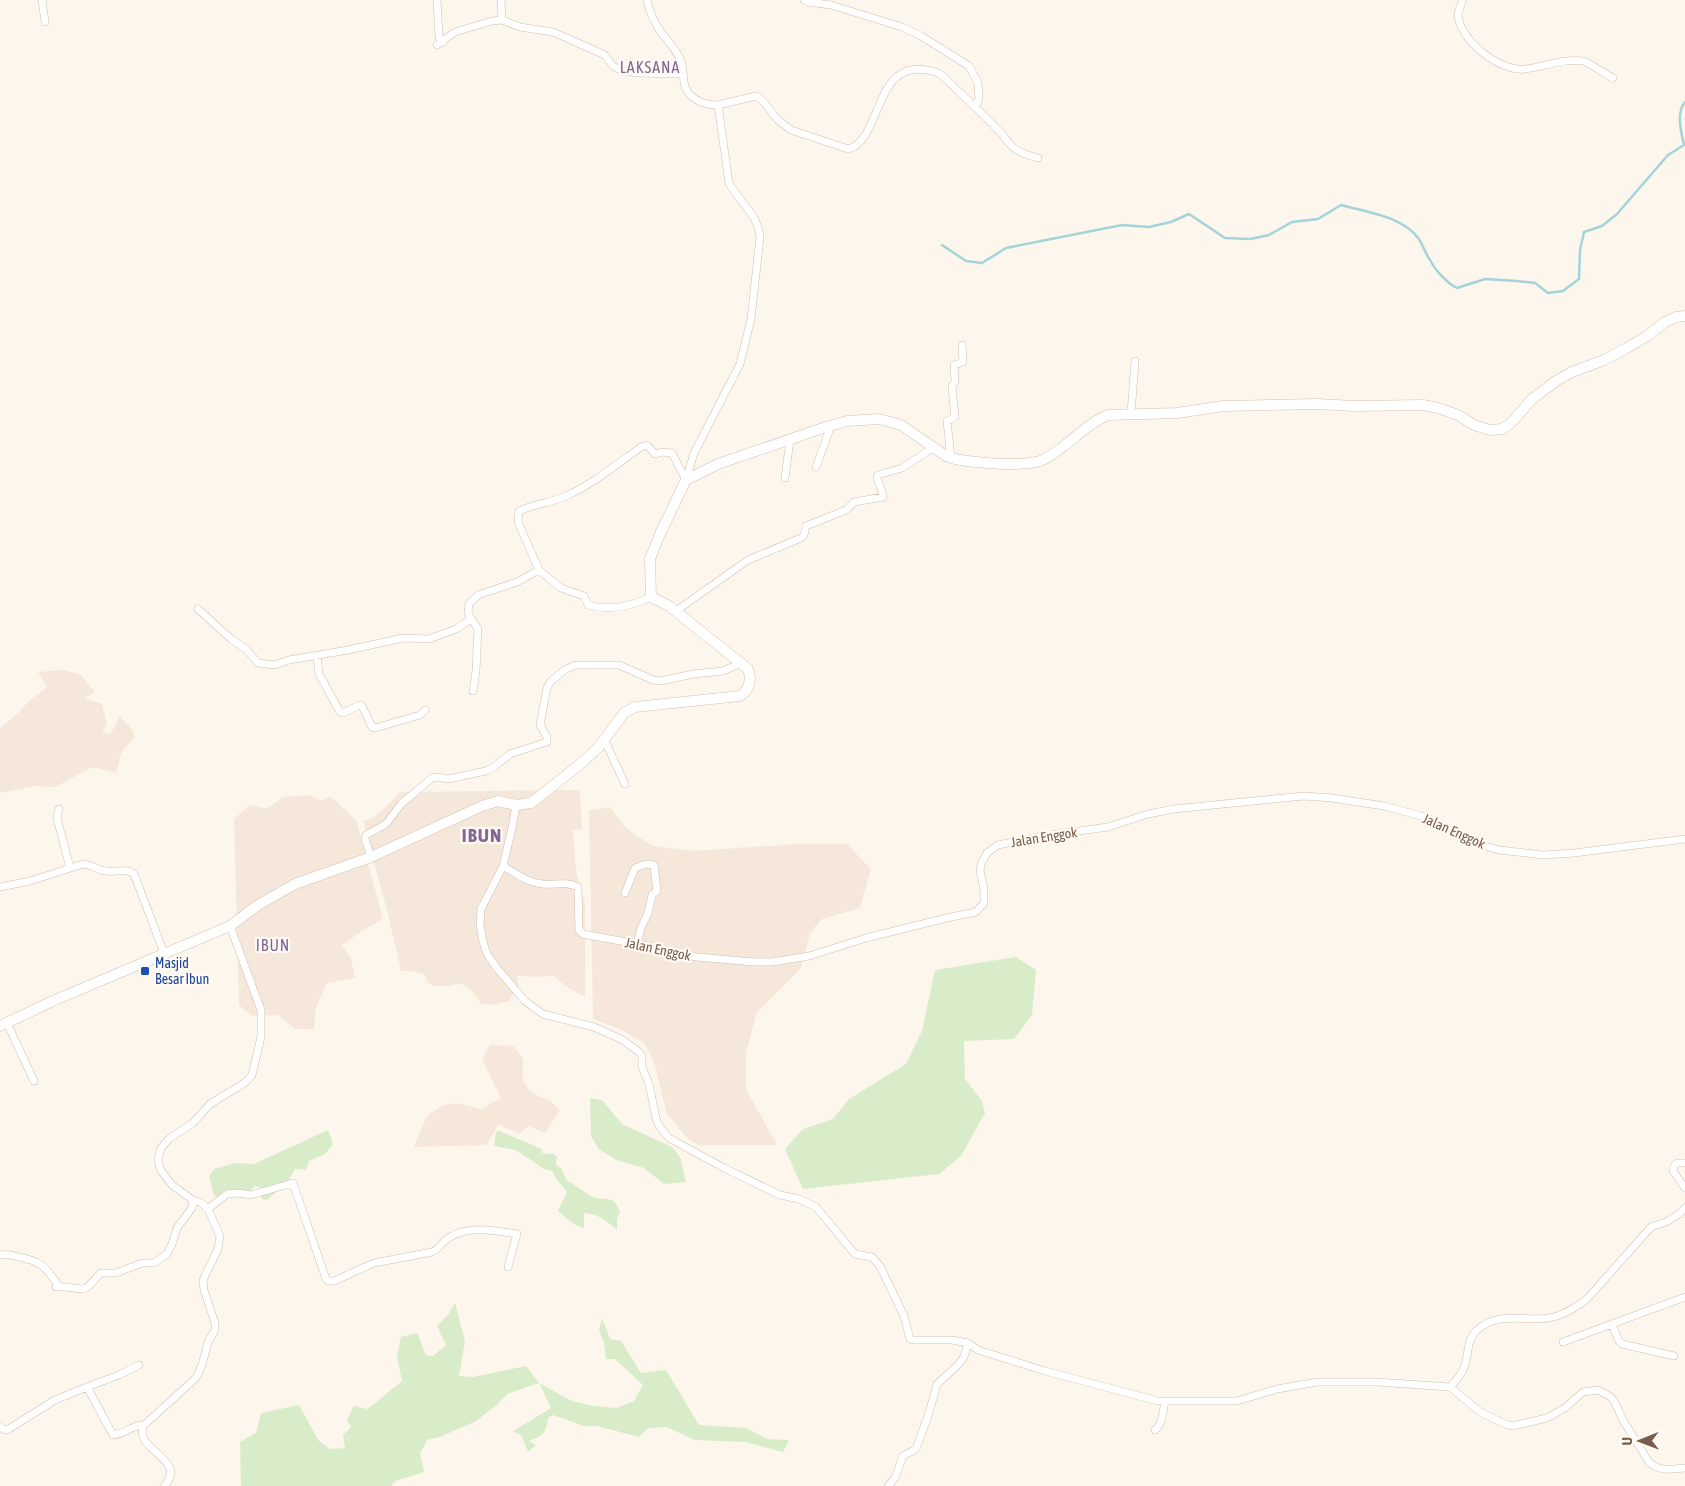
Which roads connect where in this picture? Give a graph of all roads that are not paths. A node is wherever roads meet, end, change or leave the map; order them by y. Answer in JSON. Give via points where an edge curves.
{"nodes":[{"id":1,"x":42,"y":0,"type":"edge"},
{"id":2,"x":437,"y":0,"type":"edge"},
{"id":3,"x":501,"y":0,"type":"edge"},
{"id":4,"x":648,"y":0,"type":"edge"},
{"id":5,"x":804,"y":0,"type":"edge"},
{"id":6,"x":1462,"y":0,"type":"edge"},
{"id":7,"x":502,"y":20,"type":"junction"},
{"id":8,"x":45,"y":22,"type":"dead end"},
{"id":9,"x":682,"y":74,"type":"junction"},
{"id":10,"x":1613,"y":78,"type":"dead end"},
{"id":11,"x":718,"y":105,"type":"junction"},
{"id":12,"x":975,"y":106,"type":"junction"},
{"id":13,"x":1038,"y":158,"type":"dead end"},
{"id":14,"x":1685,"y":316,"type":"edge"},
{"id":15,"x":962,"y":345,"type":"dead end"},
{"id":16,"x":1135,"y":361,"type":"dead end"},
{"id":17,"x":1131,"y":414,"type":"junction"},
{"id":18,"x":831,"y":426,"type":"junction"},
{"id":19,"x":790,"y":440,"type":"junction"},
{"id":20,"x":933,"y":448,"type":"junction"},
{"id":21,"x":951,"y":458,"type":"junction"},
{"id":22,"x":816,"y":467,"type":"dead end"},
{"id":23,"x":785,"y":478,"type":"dead end"},
{"id":24,"x":686,"y":480,"type":"junction"},
{"id":25,"x":539,"y":570,"type":"junction"},
{"id":26,"x":652,"y":597,"type":"junction"},
{"id":27,"x":198,"y":609,"type":"dead end"},
{"id":28,"x":676,"y":611,"type":"junction"},
{"id":29,"x":470,"y":617,"type":"junction"},
{"id":30,"x":317,"y":656,"type":"junction"},
{"id":31,"x":741,"y":663,"type":"junction"},
{"id":32,"x":473,"y":691,"type":"dead end"},
{"id":33,"x":425,"y":710,"type":"dead end"},
{"id":34,"x":604,"y":740,"type":"junction"},
{"id":35,"x":625,"y":784,"type":"dead end"},
{"id":36,"x":516,"y":805,"type":"junction"},
{"id":37,"x":58,"y":809,"type":"dead end"},
{"id":38,"x":1685,"y":839,"type":"edge"},
{"id":39,"x":371,"y":857,"type":"junction"},
{"id":40,"x":503,"y":866,"type":"junction"},
{"id":41,"x":70,"y":868,"type":"junction"},
{"id":42,"x":0,"y":887,"type":"edge"},
{"id":43,"x":625,"y":893,"type":"dead end"},
{"id":44,"x":230,"y":926,"type":"junction"},
{"id":45,"x":636,"y":944,"type":"junction"},
{"id":46,"x":164,"y":953,"type":"junction"},
{"id":47,"x":3,"y":1025,"type":"edge"},
{"id":48,"x":34,"y":1081,"type":"dead end"},
{"id":49,"x":1685,"y":1163,"type":"edge"},
{"id":50,"x":1685,"y":1187,"type":"edge"},
{"id":51,"x":193,"y":1200,"type":"junction"},
{"id":52,"x":1685,"y":1208,"type":"edge"},
{"id":53,"x":208,"y":1209,"type":"junction"},
{"id":54,"x":0,"y":1255,"type":"edge"},
{"id":55,"x":508,"y":1267,"type":"dead end"},
{"id":56,"x":1685,"y":1297,"type":"edge"},
{"id":57,"x":1612,"y":1324,"type":"junction"},
{"id":58,"x":1563,"y":1342,"type":"dead end"},
{"id":59,"x":968,"y":1343,"type":"junction"},
{"id":60,"x":1674,"y":1356,"type":"dead end"},
{"id":61,"x":139,"y":1365,"type":"dead end"},
{"id":62,"x":87,"y":1388,"type":"junction"},
{"id":63,"x":1450,"y":1388,"type":"junction"},
{"id":64,"x":1165,"y":1401,"type":"junction"},
{"id":65,"x":144,"y":1425,"type":"junction"},
{"id":66,"x":0,"y":1426,"type":"edge"},
{"id":67,"x":1155,"y":1430,"type":"dead end"},
{"id":68,"x":1685,"y":1468,"type":"edge"},
{"id":69,"x":164,"y":1486,"type":"edge"},
{"id":70,"x":888,"y":1486,"type":"edge"}],
"edges":[{"from":1,"to":8,"type":"street"},
{"from":2,"to":7,"type":"street","via":[[440,44],[455,32]]},
{"from":3,"to":7,"type":"street"},
{"from":4,"to":9,"type":"street","via":[[657,27],[678,54]]},
{"from":5,"to":12,"type":"street","via":[[832,5],[921,36],[969,66],[978,83],[979,100]]},
{"from":6,"to":10,"type":"street","via":[[1458,14],[1468,37],[1490,58],[1504,66],[1523,69],[1584,61]]},
{"from":7,"to":9,"type":"street","via":[[520,27],[553,32],[605,56],[620,70]]},
{"from":9,"to":11,"type":"street","via":[[689,94],[704,104]]},
{"from":11,"to":12,"type":"street","via":[[756,96],[791,130],[848,149],[861,141],[888,86],[905,71],[915,69],[940,74]]},
{"from":11,"to":24,"type":"street","via":[[729,183],[754,216],[760,237],[751,319],[740,364],[694,453]]},
{"from":12,"to":13,"type":"street","via":[[1015,150]]},
{"from":14,"to":17,"type":"main road","via":[[1665,322],[1625,349],[1556,381],[1502,429],[1490,430],[1474,425],[1458,415],[1423,404],[1224,406],[1178,413]]},
{"from":15,"to":21,"type":"street","via":[[963,362],[954,365],[955,417],[947,421]]},
{"from":16,"to":17,"type":"street"},
{"from":17,"to":21,"type":"main road","via":[[1100,418],[1041,461],[1007,464]]},
{"from":18,"to":19,"type":"main road"},
{"from":18,"to":20,"type":"main road","via":[[862,420],[893,422]]},
{"from":18,"to":22,"type":"street"},
{"from":19,"to":23,"type":"street"},
{"from":19,"to":24,"type":"main road","via":[[718,464]]},
{"from":20,"to":21,"type":"main road"},
{"from":20,"to":28,"type":"street","via":[[902,468],[878,475],[883,497],[854,502],[846,510],[806,526],[803,537],[748,560]]},
{"from":24,"to":25,"type":"street","via":[[672,453],[655,454],[647,445],[566,496],[519,512],[518,522]]},
{"from":24,"to":26,"type":"main road","via":[[650,559]]},
{"from":25,"to":26,"type":"street","via":[[561,588],[584,596],[588,605],[595,607],[618,607]]},
{"from":25,"to":29,"type":"street","via":[[517,582],[478,595],[469,604]]},
{"from":26,"to":28,"type":"main road"},
{"from":27,"to":30,"type":"street","via":[[258,663],[274,665]]},
{"from":28,"to":31,"type":"main road"},
{"from":29,"to":30,"type":"street","via":[[456,630],[430,639],[403,638]]},
{"from":29,"to":32,"type":"street","via":[[478,628]]},
{"from":30,"to":33,"type":"street","via":[[319,674],[340,712],[360,705],[375,728],[420,715]]},
{"from":31,"to":34,"type":"main road","via":[[748,669],[750,680],[740,696],[635,706],[624,713]]},
{"from":31,"to":39,"type":"street","via":[[723,671],[661,682],[617,665],[576,665],[566,669],[547,688],[540,726],[547,742],[510,754],[486,771],[448,779],[437,776],[428,780],[402,803],[386,824],[366,835]]},
{"from":34,"to":35,"type":"street"},
{"from":34,"to":36,"type":"main road","via":[[544,794],[531,803]]},
{"from":36,"to":39,"type":"main road","via":[[498,801],[482,806]]},
{"from":36,"to":40,"type":"street"},
{"from":37,"to":41,"type":"street","via":[[57,818]]},
{"from":38,"to":45,"type":"street","name":"Jalan Enggok","via":[[1543,855],[1499,850],[1461,838],[1425,817],[1384,806],[1332,798],[1304,796],[1174,809],[1108,827],[998,845],[987,853],[981,864],[984,903],[976,912],[866,938],[809,956],[754,962],[686,956]]},
{"from":39,"to":44,"type":"main road","via":[[295,884]]},
{"from":40,"to":45,"type":"street","name":"Jalan Enggok","via":[[537,883],[578,887],[580,932]]},
{"from":40,"to":59,"type":"street","via":[[481,909],[480,924],[487,954],[525,1001],[543,1014],[614,1035],[640,1053],[656,1118],[669,1138],[777,1194],[816,1207],[855,1254],[872,1257],[880,1266],[904,1316],[910,1339]]},
{"from":41,"to":42,"type":"street"},
{"from":41,"to":46,"type":"street","via":[[88,864],[100,870],[129,870],[134,874]]},
{"from":43,"to":45,"type":"street","via":[[635,868],[654,865],[657,891],[652,895]]},
{"from":44,"to":46,"type":"main road"},
{"from":44,"to":51,"type":"street","via":[[262,1010],[261,1037],[249,1079],[210,1104],[193,1123],[161,1148],[160,1169],[172,1186]]},
{"from":46,"to":47,"type":"main road"},
{"from":47,"to":48,"type":"street"},
{"from":49,"to":50,"type":"street","via":[[1677,1163],[1673,1171]]},
{"from":51,"to":53,"type":"street"},
{"from":51,"to":54,"type":"street","via":[[192,1208],[177,1228],[167,1254],[154,1264],[142,1263],[116,1273],[101,1273],[87,1288],[58,1286],[37,1261]]},
{"from":52,"to":63,"type":"street","via":[[1666,1222],[1651,1227],[1577,1307],[1557,1316],[1514,1317],[1492,1320],[1482,1326],[1469,1340],[1464,1368]]},
{"from":53,"to":55,"type":"street","via":[[227,1194],[251,1195],[293,1183],[329,1281],[374,1264],[432,1252],[451,1236],[476,1230],[517,1234]]},
{"from":53,"to":65,"type":"street","via":[[220,1236],[218,1249],[203,1280],[215,1330],[196,1378]]},
{"from":56,"to":57,"type":"street"},
{"from":57,"to":58,"type":"street"},
{"from":57,"to":60,"type":"street","via":[[1622,1344]]},
{"from":59,"to":64,"type":"street","via":[[978,1350],[1045,1371]]},
{"from":59,"to":70,"type":"street","via":[[961,1361],[937,1384],[916,1449],[903,1456],[895,1478]]},
{"from":61,"to":62,"type":"street"},
{"from":62,"to":65,"type":"street","via":[[113,1435]]},
{"from":62,"to":66,"type":"street","via":[[55,1400],[7,1430]]},
{"from":63,"to":64,"type":"street","via":[[1377,1382],[1318,1382],[1237,1401]]},
{"from":63,"to":68,"type":"street","via":[[1480,1412],[1513,1426],[1547,1418],[1566,1408],[1583,1392],[1598,1390],[1614,1401],[1653,1466],[1671,1470]]},
{"from":64,"to":67,"type":"street","via":[[1159,1428]]},
{"from":65,"to":69,"type":"street","via":[[142,1436],[170,1466]]}]}
